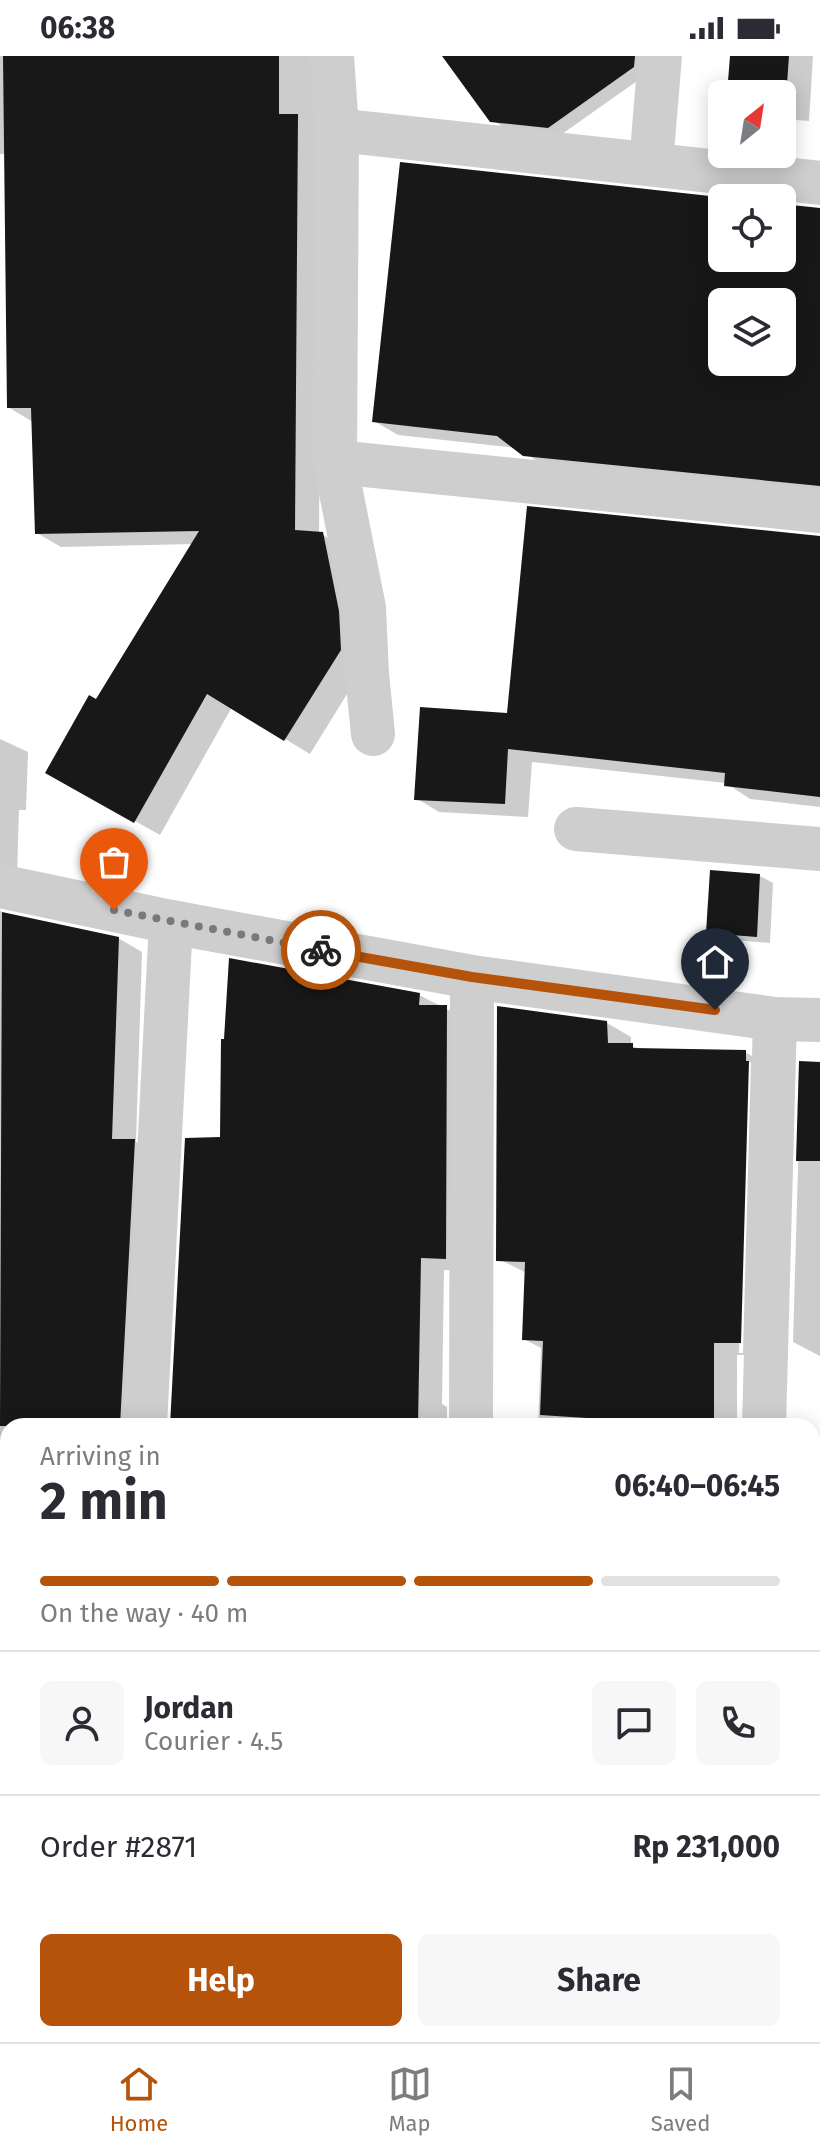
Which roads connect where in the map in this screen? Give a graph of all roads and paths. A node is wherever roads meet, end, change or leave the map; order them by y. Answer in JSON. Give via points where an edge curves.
{"nodes":[{"id":1,"x":332,"y":56,"type":"edge"},
{"id":2,"x":660,"y":56,"type":"edge"},
{"id":3,"x":337,"y":130,"type":"junction"},
{"id":4,"x":651,"y":164,"type":"junction"},
{"id":5,"x":820,"y":183,"type":"edge"},
{"id":6,"x":335,"y":462,"type":"junction"},
{"id":7,"x":820,"y":511,"type":"edge"},
{"id":8,"x":373,"y":734,"type":"dead end"},
{"id":9,"x":576,"y":829,"type":"dead end"},
{"id":10,"x":820,"y":849,"type":"edge"},
{"id":11,"x":0,"y":886,"type":"edge"},
{"id":12,"x":171,"y":922,"type":"junction"},
{"id":13,"x":472,"y":977,"type":"junction"},
{"id":14,"x":775,"y":1019,"type":"junction"},
{"id":15,"x":820,"y":1020,"type":"edge"},
{"id":16,"x":145,"y":1418,"type":"edge"},
{"id":17,"x":471,"y":1418,"type":"edge"},
{"id":18,"x":764,"y":1418,"type":"edge"}],
"edges":[{"from":1,"to":3,"type":"street"},
{"from":2,"to":4,"type":"street"},
{"from":3,"to":4,"type":"street"},
{"from":3,"to":6,"type":"street"},
{"from":4,"to":5,"type":"street"},
{"from":6,"to":7,"type":"street"},
{"from":6,"to":8,"type":"street","via":[[364,608]]},
{"from":9,"to":10,"type":"street"},
{"from":11,"to":12,"type":"street"},
{"from":12,"to":13,"type":"street"},
{"from":12,"to":16,"type":"street"},
{"from":13,"to":14,"type":"street"},
{"from":13,"to":17,"type":"street"},
{"from":14,"to":15,"type":"street"},
{"from":14,"to":18,"type":"street"}]}
